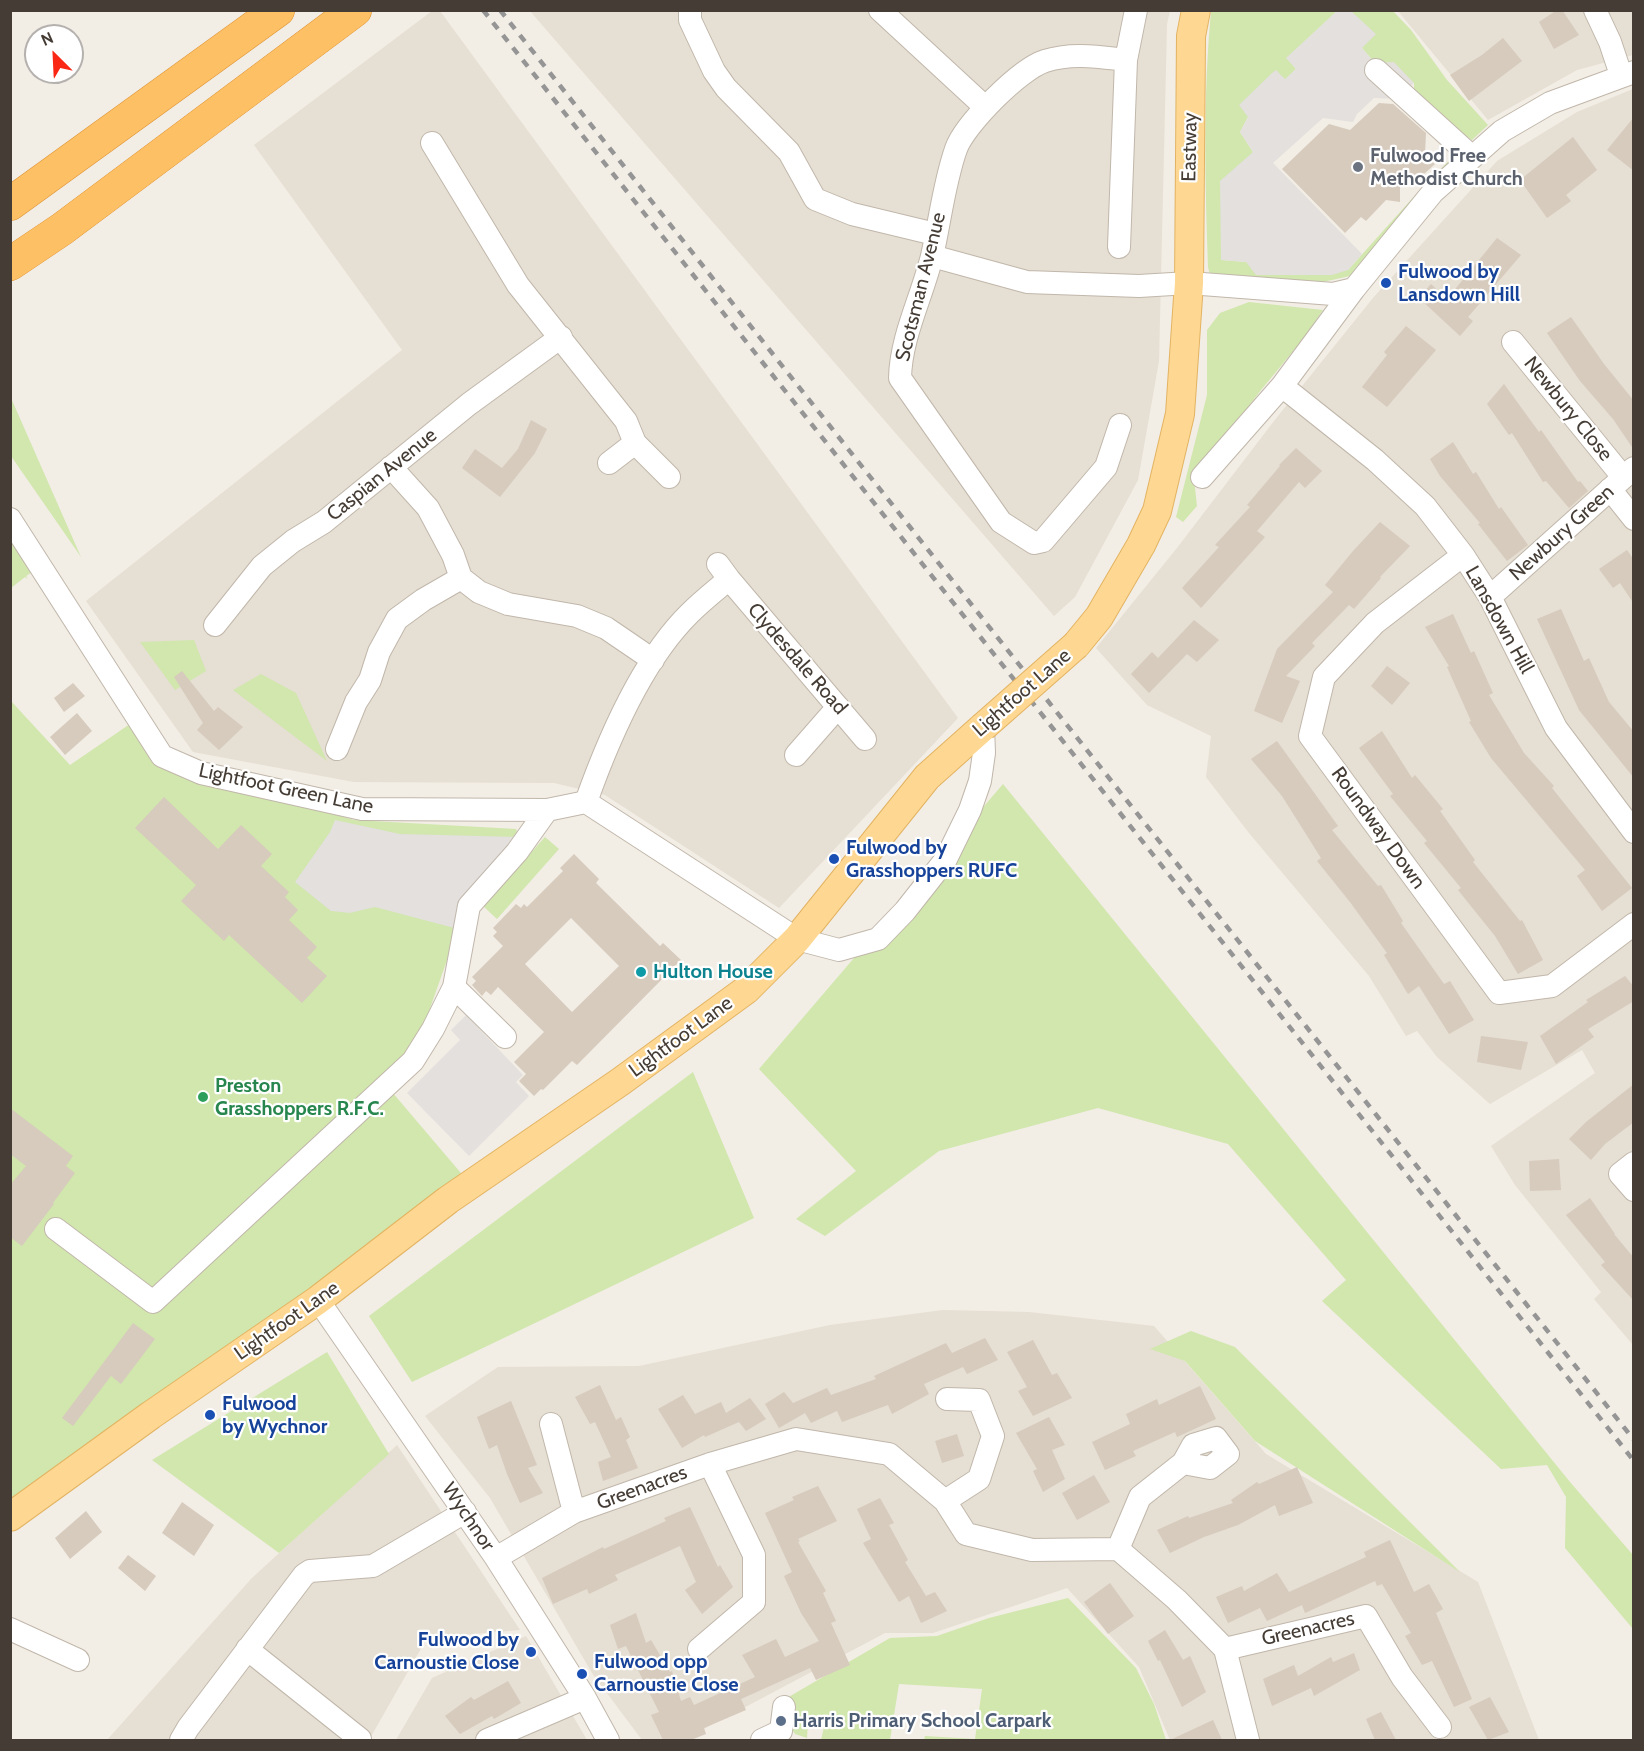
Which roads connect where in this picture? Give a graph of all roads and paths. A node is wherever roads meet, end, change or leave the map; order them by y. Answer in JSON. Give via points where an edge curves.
{"nodes":[{"id":1,"x":278,"y":10,"type":"edge"},
{"id":2,"x":355,"y":10,"type":"edge"},
{"id":3,"x":690,"y":10,"type":"edge"},
{"id":4,"x":1136,"y":10,"type":"edge"},
{"id":5,"x":1196,"y":10,"type":"edge"},
{"id":6,"x":1595,"y":10,"type":"edge"},
{"id":7,"x":890,"y":14,"type":"edge"},
{"id":8,"x":1126,"y":60,"type":"junction"},
{"id":9,"x":1376,"y":70,"type":"dead end"},
{"id":10,"x":1627,"y":74,"type":"edge"},
{"id":11,"x":985,"y":107,"type":"junction"},
{"id":12,"x":432,"y":143,"type":"dead end"},
{"id":13,"x":1472,"y":157,"type":"junction"},
{"id":14,"x":10,"y":204,"type":"edge"},
{"id":15,"x":933,"y":245,"type":"junction"},
{"id":16,"x":1119,"y":246,"type":"dead end"},
{"id":17,"x":10,"y":264,"type":"edge"},
{"id":18,"x":1189,"y":284,"type":"junction"},
{"id":19,"x":1354,"y":289,"type":"junction"},
{"id":20,"x":561,"y":337,"type":"junction"},
{"id":21,"x":1513,"y":342,"type":"dead end"},
{"id":22,"x":1282,"y":386,"type":"junction"},
{"id":23,"x":1120,"y":425,"type":"dead end"},
{"id":24,"x":635,"y":443,"type":"junction"},
{"id":25,"x":609,"y":463,"type":"dead end"},
{"id":26,"x":391,"y":467,"type":"junction"},
{"id":27,"x":669,"y":477,"type":"dead end"},
{"id":28,"x":1202,"y":477,"type":"dead end"},
{"id":29,"x":1622,"y":478,"type":"edge"},
{"id":30,"x":10,"y":519,"type":"edge"},
{"id":31,"x":1634,"y":519,"type":"edge"},
{"id":32,"x":1463,"y":555,"type":"junction"},
{"id":33,"x":461,"y":578,"type":"junction"},
{"id":34,"x":1491,"y":597,"type":"junction"},
{"id":35,"x":215,"y":625,"type":"dead end"},
{"id":36,"x":653,"y":660,"type":"junction"},
{"id":37,"x":838,"y":706,"type":"junction"},
{"id":38,"x":983,"y":728,"type":"junction"},
{"id":39,"x":865,"y":738,"type":"dead end"},
{"id":40,"x":337,"y":749,"type":"dead end"},
{"id":41,"x":796,"y":755,"type":"dead end"},
{"id":42,"x":586,"y":802,"type":"junction"},
{"id":43,"x":547,"y":810,"type":"junction"},
{"id":44,"x":1634,"y":832,"type":"edge"},
{"id":45,"x":1634,"y":924,"type":"edge"},
{"id":46,"x":797,"y":939,"type":"junction"},
{"id":47,"x":454,"y":987,"type":"junction"},
{"id":48,"x":505,"y":1037,"type":"dead end"},
{"id":49,"x":1634,"y":1163,"type":"edge"},
{"id":50,"x":1634,"y":1190,"type":"edge"},
{"id":51,"x":56,"y":1229,"type":"dead end"},
{"id":52,"x":318,"y":1300,"type":"junction"},
{"id":53,"x":947,"y":1399,"type":"dead end"},
{"id":54,"x":551,"y":1424,"type":"dead end"},
{"id":55,"x":710,"y":1464,"type":"junction"},
{"id":56,"x":1183,"y":1464,"type":"dead end"},
{"id":57,"x":945,"y":1501,"type":"junction"},
{"id":58,"x":465,"y":1512,"type":"junction"},
{"id":59,"x":574,"y":1512,"type":"junction"},
{"id":60,"x":10,"y":1517,"type":"edge"},
{"id":61,"x":1118,"y":1549,"type":"junction"},
{"id":62,"x":496,"y":1558,"type":"junction"},
{"id":63,"x":10,"y":1629,"type":"edge"},
{"id":64,"x":247,"y":1649,"type":"junction"},
{"id":65,"x":699,"y":1649,"type":"dead end"},
{"id":66,"x":1225,"y":1649,"type":"junction"},
{"id":67,"x":78,"y":1660,"type":"dead end"},
{"id":68,"x":585,"y":1698,"type":"junction"},
{"id":69,"x":784,"y":1707,"type":"dead end"},
{"id":70,"x":1440,"y":1727,"type":"dead end"},
{"id":71,"x":360,"y":1738,"type":"dead end"},
{"id":72,"x":181,"y":1740,"type":"edge"},
{"id":73,"x":487,"y":1740,"type":"edge"},
{"id":74,"x":608,"y":1740,"type":"edge"},
{"id":75,"x":762,"y":1740,"type":"edge"},
{"id":76,"x":1248,"y":1740,"type":"edge"}],
"edges":[{"from":1,"to":14,"type":"highway"},
{"from":2,"to":17,"type":"highway"},
{"from":3,"to":15,"type":"street","via":[[690,20],[714,71],[789,152],[815,199]]},
{"from":4,"to":8,"type":"street"},
{"from":5,"to":18,"type":"main road","name":"Eastway","via":[[1191,36]]},
{"from":6,"to":10,"type":"street"},
{"from":7,"to":11,"type":"street"},
{"from":8,"to":11,"type":"street","name":"Scotsman Avenue","via":[[1071,56],[1044,61]]},
{"from":8,"to":16,"type":"street"},
{"from":9,"to":13,"type":"street"},
{"from":10,"to":13,"type":"street","via":[[1550,104],[1502,131]]},
{"from":11,"to":15,"type":"street","name":"Scotsman Avenue","via":[[957,147]]},
{"from":12,"to":20,"type":"street","via":[[518,285]]},
{"from":13,"to":19,"type":"street","via":[[1433,192]]},
{"from":15,"to":18,"type":"street","via":[[1027,282]]},
{"from":15,"to":23,"type":"street","name":"Scotsman Avenue","via":[[900,360],[900,378],[1001,522],[1034,543],[1043,541],[1106,467]]},
{"from":18,"to":19,"type":"street","via":[[1333,294]]},
{"from":18,"to":38,"type":"main road","name":"Lightfoot Lane","bridge":true,"via":[[1180,414],[1157,511],[1099,617],[1076,645]]},
{"from":19,"to":22,"type":"street"},
{"from":20,"to":24,"type":"street","via":[[626,421]]},
{"from":20,"to":26,"type":"street","name":"Caspian Avenue"},
{"from":21,"to":29,"type":"street","name":"Newbury Close"},
{"from":22,"to":28,"type":"street"},
{"from":22,"to":32,"type":"street","name":"Lansdown Hill","via":[[1375,460],[1425,506]]},
{"from":24,"to":25,"type":"street"},
{"from":24,"to":27,"type":"street"},
{"from":26,"to":33,"type":"street","via":[[428,508]]},
{"from":26,"to":35,"type":"street","name":"Caspian Avenue","via":[[262,566]]},
{"from":29,"to":31,"type":"street","name":"Newbury Close"},
{"from":29,"to":34,"type":"street","name":"Newbury Green"},
{"from":30,"to":43,"type":"street","name":"Lightfoot Green Lane","via":[[162,756],[201,773],[362,809]]},
{"from":32,"to":34,"type":"street","name":"Lansdown Hill"},
{"from":32,"to":45,"type":"street","name":"Roundway Down","via":[[1375,623],[1324,677],[1310,736],[1499,993],[1552,986]]},
{"from":33,"to":36,"type":"street","via":[[480,592],[508,604],[577,616],[606,628]]},
{"from":33,"to":40,"type":"street","via":[[397,619]]},
{"from":34,"to":44,"type":"street","name":"Lansdown Hill","via":[[1556,728]]},
{"from":36,"to":37,"type":"street","name":"Clydesdale Road","via":[[724,572]]},
{"from":36,"to":42,"type":"street","name":"Clydesdale Road","via":[[603,756]]},
{"from":37,"to":39,"type":"street","name":"Clydesdale Road"},
{"from":37,"to":41,"type":"street"},
{"from":38,"to":46,"type":"main road","name":"Lightfoot Lane","via":[[927,777]]},
{"from":38,"to":46,"type":"street","via":[[980,781],[970,810],[946,859],[905,911],[878,939],[839,950]]},
{"from":42,"to":43,"type":"street","name":"Lightfoot Green Lane"},
{"from":42,"to":46,"type":"street"},
{"from":43,"to":47,"type":"street","via":[[517,852],[469,906]]},
{"from":46,"to":52,"type":"main road","name":"Lightfoot Lane","via":[[746,990],[448,1200]]},
{"from":47,"to":48,"type":"street"},
{"from":47,"to":51,"type":"street","via":[[413,1061],[153,1302]]},
{"from":49,"to":50,"type":"street","via":[[1620,1174]]},
{"from":52,"to":58,"type":"street","name":"Wychnor"},
{"from":52,"to":60,"type":"main road","name":"Lightfoot Lane"},
{"from":53,"to":57,"type":"street","via":[[979,1400],[993,1436],[979,1479]]},
{"from":54,"to":59,"type":"street","name":"Greenacres"},
{"from":55,"to":57,"type":"street","name":"Greenacres","via":[[796,1439],[889,1454]]},
{"from":55,"to":59,"type":"street","name":"Greenacres"},
{"from":55,"to":65,"type":"street","name":"Greenacres","via":[[754,1555],[754,1602]]},
{"from":56,"to":61,"type":"street","via":[[1140,1497]]},
{"from":57,"to":61,"type":"street","name":"Greenacres","via":[[966,1534],[1032,1550]]},
{"from":58,"to":62,"type":"street","name":"Wychnor"},
{"from":58,"to":64,"type":"street","via":[[373,1566],[310,1571]]},
{"from":59,"to":62,"type":"street","name":"Greenacres"},
{"from":61,"to":66,"type":"street","via":[[1177,1600]]},
{"from":62,"to":68,"type":"street","name":"Wychnor"},
{"from":63,"to":67,"type":"street"},
{"from":64,"to":71,"type":"street"},
{"from":64,"to":72,"type":"street"},
{"from":66,"to":70,"type":"street","name":"Greenacres","via":[[1366,1616],[1402,1677]]},
{"from":66,"to":76,"type":"street"},
{"from":68,"to":73,"type":"street"},
{"from":68,"to":74,"type":"street","name":"Wychnor"},
{"from":69,"to":75,"type":"street","via":[[781,1731]]}]}
